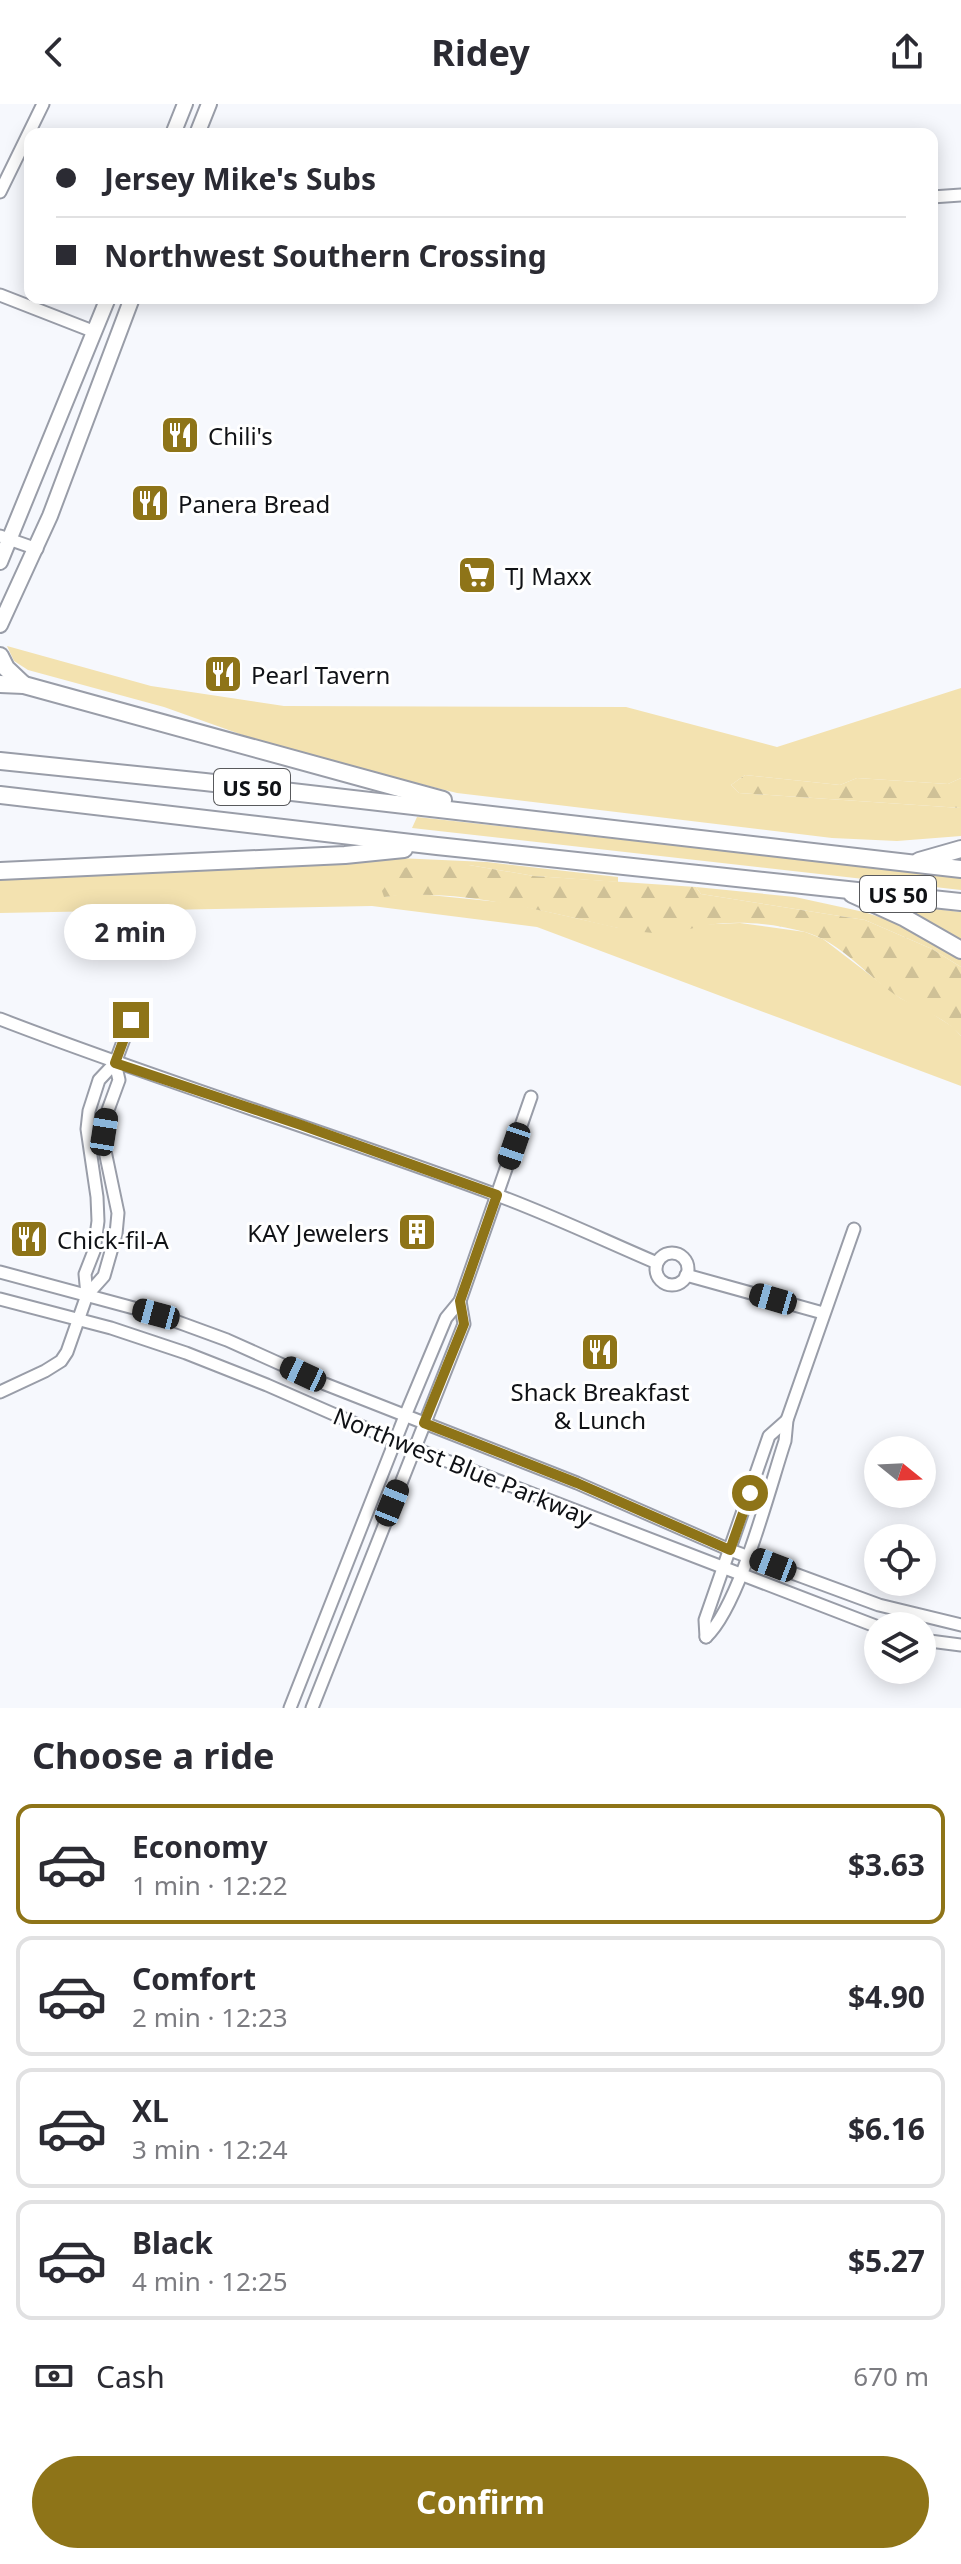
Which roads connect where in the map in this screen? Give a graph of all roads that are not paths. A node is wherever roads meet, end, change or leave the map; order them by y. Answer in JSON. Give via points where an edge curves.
{"nodes":[{"id":1,"x":43,"y":104,"type":"edge"},
{"id":2,"x":185,"y":104,"type":"edge"},
{"id":3,"x":209,"y":104,"type":"edge"},
{"id":4,"x":31,"y":128,"type":"edge"},
{"id":5,"x":175,"y":128,"type":"edge"},
{"id":6,"x":199,"y":128,"type":"edge"},
{"id":7,"x":24,"y":143,"type":"edge"},
{"id":8,"x":0,"y":192,"type":"edge"},
{"id":9,"x":961,"y":195,"type":"edge"},
{"id":10,"x":938,"y":197,"type":"edge"},
{"id":11,"x":0,"y":295,"type":"edge"},
{"id":12,"x":106,"y":304,"type":"edge"},
{"id":13,"x":130,"y":304,"type":"edge"},
{"id":14,"x":95,"y":332,"type":"junction"},
{"id":15,"x":101,"y":378,"type":"junction"},
{"id":16,"x":5,"y":538,"type":"edge"},
{"id":17,"x":37,"y":549,"type":"junction"},
{"id":18,"x":0,"y":562,"type":"edge"},
{"id":19,"x":0,"y":625,"type":"edge"},
{"id":20,"x":0,"y":656,"type":"edge"},
{"id":21,"x":0,"y":684,"type":"edge"},
{"id":22,"x":24,"y":685,"type":"junction"},
{"id":23,"x":0,"y":761,"type":"edge"},
{"id":24,"x":0,"y":795,"type":"edge"},
{"id":25,"x":503,"y":816,"type":"junction"},
{"id":26,"x":437,"y":846,"type":"junction"},
{"id":27,"x":961,"y":849,"type":"edge"},
{"id":28,"x":910,"y":863,"type":"junction"},
{"id":29,"x":961,"y":869,"type":"edge"},
{"id":30,"x":0,"y":871,"type":"edge"},
{"id":31,"x":836,"y":887,"type":"junction"},
{"id":32,"x":961,"y":902,"type":"edge"},
{"id":33,"x":961,"y":950,"type":"edge"},
{"id":34,"x":0,"y":1019,"type":"edge"},
{"id":35,"x":131,"y":1020,"type":"dead end"},
{"id":36,"x":115,"y":1063,"type":"junction"},
{"id":37,"x":531,"y":1097,"type":"dead end"},
{"id":38,"x":497,"y":1195,"type":"junction"},
{"id":39,"x":854,"y":1229,"type":"dead end"},
{"id":40,"x":657,"y":1263,"type":"junction"},
{"id":41,"x":0,"y":1272,"type":"edge"},
{"id":42,"x":686,"y":1275,"type":"junction"},
{"id":43,"x":87,"y":1295,"type":"junction"},
{"id":44,"x":0,"y":1299,"type":"edge"},
{"id":45,"x":460,"y":1301,"type":"junction"},
{"id":46,"x":823,"y":1313,"type":"junction"},
{"id":47,"x":78,"y":1320,"type":"junction"},
{"id":48,"x":0,"y":1392,"type":"edge"},
{"id":49,"x":405,"y":1416,"type":"junction"},
{"id":50,"x":787,"y":1420,"type":"junction"},
{"id":51,"x":424,"y":1423,"type":"junction"},
{"id":52,"x":395,"y":1441,"type":"junction"},
{"id":53,"x":414,"y":1448,"type":"junction"},
{"id":54,"x":730,"y":1550,"type":"junction"},
{"id":55,"x":747,"y":1555,"type":"junction"},
{"id":56,"x":723,"y":1568,"type":"junction"},
{"id":57,"x":740,"y":1574,"type":"junction"},
{"id":58,"x":864,"y":1622,"type":"edge"},
{"id":59,"x":961,"y":1625,"type":"edge"},
{"id":60,"x":936,"y":1642,"type":"edge"},
{"id":61,"x":961,"y":1645,"type":"edge"},
{"id":62,"x":290,"y":1708,"type":"edge"},
{"id":63,"x":312,"y":1708,"type":"edge"}],
"edges":[{"from":1,"to":4,"type":"street"},
{"from":2,"to":5,"type":"main road"},
{"from":3,"to":6,"type":"main road"},
{"from":7,"to":8,"type":"street"},
{"from":9,"to":10,"type":"street"},
{"from":11,"to":14,"type":"street"},
{"from":12,"to":14,"type":"main road"},
{"from":13,"to":15,"type":"main road"},
{"from":14,"to":15,"type":"main road","via":[[102,347]]},
{"from":14,"to":16,"type":"main road"},
{"from":15,"to":17,"type":"main road"},
{"from":16,"to":17,"type":"street"},
{"from":16,"to":18,"type":"main road"},
{"from":17,"to":19,"type":"main road"},
{"from":20,"to":22,"type":"highway"},
{"from":21,"to":22,"type":"highway"},
{"from":22,"to":25,"type":"highway"},
{"from":23,"to":25,"type":"highway","number":"US 50"},
{"from":24,"to":26,"type":"highway","number":"US 50"},
{"from":25,"to":28,"type":"highway","number":"US 50"},
{"from":26,"to":30,"type":"highway"},
{"from":26,"to":31,"type":"highway","number":"US 50"},
{"from":27,"to":28,"type":"highway","number":"US 50"},
{"from":28,"to":29,"type":"highway"},
{"from":31,"to":32,"type":"highway","number":"US 50"},
{"from":31,"to":33,"type":"highway"},
{"from":34,"to":36,"type":"street"},
{"from":35,"to":36,"type":"street"},
{"from":36,"to":38,"type":"street"},
{"from":36,"to":43,"type":"street","via":[[99,1080],[89,1111],[98,1221],[85,1274]]},
{"from":36,"to":43,"type":"street","via":[[119,1080],[104,1132],[118,1213],[116,1234],[104,1276]]},
{"from":37,"to":38,"type":"street"},
{"from":38,"to":40,"type":"street"},
{"from":38,"to":45,"type":"street"},
{"from":39,"to":46,"type":"street"},
{"from":40,"to":42,"type":"street","via":[[657,1273],[668,1284],[679,1283]]},
{"from":40,"to":42,"type":"street","via":[[668,1253],[678,1254],[685,1261]]},
{"from":41,"to":43,"type":"street","name":"Northwest Blue Parkway"},
{"from":42,"to":46,"type":"street"},
{"from":43,"to":47,"type":"street"},
{"from":43,"to":49,"type":"street","name":"Northwest Blue Parkway","via":[[227,1340]]},
{"from":44,"to":47,"type":"street","name":"Northwest Blue Parkway"},
{"from":45,"to":49,"type":"street","via":[[446,1318]]},
{"from":45,"to":51,"type":"street","via":[[464,1324]]},
{"from":46,"to":50,"type":"street"},
{"from":47,"to":48,"type":"street","via":[[61,1361]]},
{"from":47,"to":52,"type":"street","name":"Northwest Blue Parkway","via":[[186,1353]]},
{"from":49,"to":51,"type":"street","name":"Northwest Blue Parkway"},
{"from":49,"to":52,"type":"street"},
{"from":50,"to":54,"type":"street","via":[[769,1436]]},
{"from":50,"to":55,"type":"street","via":[[785,1441]]},
{"from":51,"to":53,"type":"street"},
{"from":51,"to":54,"type":"street","name":"Northwest Blue Parkway"},
{"from":52,"to":53,"type":"street","name":"Northwest Blue Parkway"},
{"from":52,"to":62,"type":"street"},
{"from":53,"to":56,"type":"street","name":"Northwest Blue Parkway"},
{"from":53,"to":63,"type":"street"},
{"from":54,"to":55,"type":"street","name":"Northwest Blue Parkway"},
{"from":54,"to":56,"type":"street"},
{"from":55,"to":57,"type":"street"},
{"from":55,"to":59,"type":"street","name":"Northwest Blue Parkway","via":[[879,1605]]},
{"from":56,"to":57,"type":"street","name":"Northwest Blue Parkway"},
{"from":56,"to":57,"type":"street","via":[[705,1620],[706,1637],[719,1625]]},
{"from":57,"to":58,"type":"street","name":"Northwest Blue Parkway"},
{"from":60,"to":61,"type":"street"}]}
